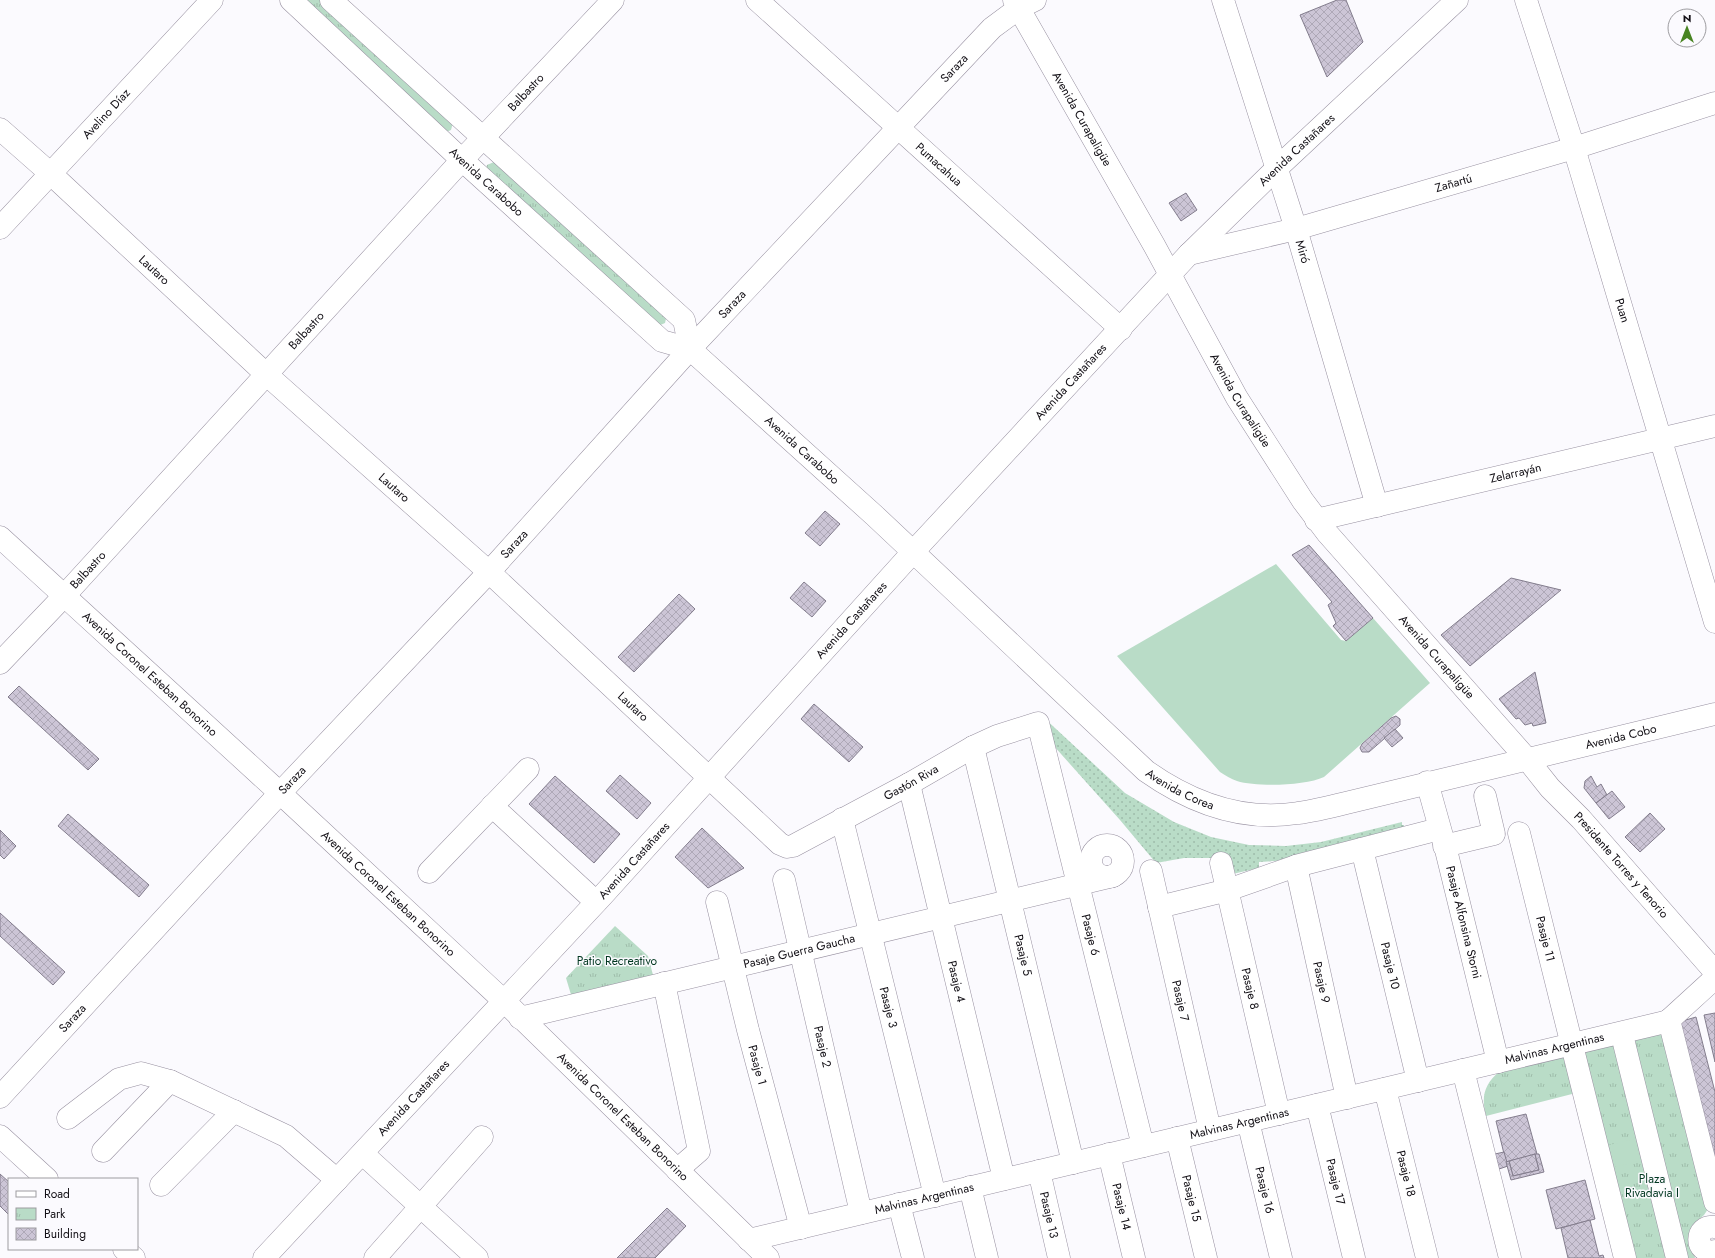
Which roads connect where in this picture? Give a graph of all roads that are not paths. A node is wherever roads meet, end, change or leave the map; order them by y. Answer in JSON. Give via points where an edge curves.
{"nodes":[{"id":1,"x":212,"y":0,"type":"edge"},
{"id":2,"x":291,"y":0,"type":"edge"},
{"id":3,"x":331,"y":0,"type":"edge"},
{"id":4,"x":613,"y":0,"type":"edge"},
{"id":5,"x":757,"y":0,"type":"edge"},
{"id":6,"x":1223,"y":0,"type":"edge"},
{"id":7,"x":1457,"y":0,"type":"edge"},
{"id":8,"x":1526,"y":0,"type":"edge"},
{"id":9,"x":1023,"y":3,"type":"edge"},
{"id":10,"x":1715,"y":103,"type":"edge"},
{"id":11,"x":899,"y":128,"type":"junction"},
{"id":12,"x":0,"y":129,"type":"edge"},
{"id":13,"x":483,"y":137,"type":"junction"},
{"id":14,"x":1574,"y":148,"type":"junction"},
{"id":15,"x":462,"y":160,"type":"junction"},
{"id":16,"x":1277,"y":168,"type":"junction"},
{"id":17,"x":51,"y":174,"type":"junction"},
{"id":18,"x":0,"y":228,"type":"edge"},
{"id":19,"x":1296,"y":229,"type":"junction"},
{"id":20,"x":1189,"y":254,"type":"junction"},
{"id":21,"x":1169,"y":275,"type":"junction"},
{"id":22,"x":1121,"y":329,"type":"junction"},
{"id":23,"x":690,"y":349,"type":"junction"},
{"id":24,"x":267,"y":375,"type":"junction"},
{"id":25,"x":1715,"y":426,"type":"edge"},
{"id":26,"x":1660,"y":440,"type":"junction"},
{"id":27,"x":1377,"y":506,"type":"junction"},
{"id":28,"x":1316,"y":520,"type":"junction"},
{"id":29,"x":0,"y":537,"type":"edge"},
{"id":30,"x":913,"y":552,"type":"junction"},
{"id":31,"x":489,"y":572,"type":"junction"},
{"id":32,"x":64,"y":596,"type":"junction"},
{"id":33,"x":1715,"y":622,"type":"edge"},
{"id":34,"x":0,"y":663,"type":"edge"},
{"id":35,"x":1715,"y":714,"type":"edge"},
{"id":36,"x":1038,"y":723,"type":"joint"},
{"id":37,"x":973,"y":747,"type":"junction"},
{"id":38,"x":1527,"y":759,"type":"junction"},
{"id":39,"x":528,"y":769,"type":"dead end"},
{"id":40,"x":710,"y":778,"type":"junction"},
{"id":41,"x":1428,"y":782,"type":"junction"},
{"id":42,"x":908,"y":784,"type":"junction"},
{"id":43,"x":280,"y":794,"type":"junction"},
{"id":44,"x":1485,"y":796,"type":"dead end"},
{"id":45,"x":492,"y":806,"type":"junction"},
{"id":46,"x":842,"y":819,"type":"junction"},
{"id":47,"x":1520,"y":834,"type":"dead end"},
{"id":48,"x":1442,"y":837,"type":"junction"},
{"id":49,"x":787,"y":847,"type":"joint"},
{"id":50,"x":1362,"y":849,"type":"junction"},
{"id":51,"x":1221,"y":863,"type":"dead end"},
{"id":52,"x":1296,"y":866,"type":"junction"},
{"id":53,"x":1151,"y":871,"type":"dead end"},
{"id":54,"x":430,"y":872,"type":"dead end"},
{"id":55,"x":784,"y":880,"type":"dead end"},
{"id":56,"x":1078,"y":884,"type":"junction"},
{"id":57,"x":1228,"y":890,"type":"junction"},
{"id":58,"x":1009,"y":900,"type":"junction"},
{"id":59,"x":596,"y":902,"type":"junction"},
{"id":60,"x":717,"y":902,"type":"dead end"},
{"id":61,"x":1159,"y":907,"type":"junction"},
{"id":62,"x":941,"y":917,"type":"junction"},
{"id":63,"x":870,"y":934,"type":"junction"},
{"id":64,"x":801,"y":950,"type":"junction"},
{"id":65,"x":732,"y":967,"type":"junction"},
{"id":66,"x":1715,"y":972,"type":"edge"},
{"id":67,"x":1715,"y":978,"type":"edge"},
{"id":68,"x":664,"y":983,"type":"junction"},
{"id":69,"x":504,"y":1001,"type":"junction"},
{"id":70,"x":520,"y":1018,"type":"junction"},
{"id":71,"x":1669,"y":1020,"type":"junction"},
{"id":72,"x":1624,"y":1043,"type":"dead end"},
{"id":73,"x":1572,"y":1044,"type":"junction"},
{"id":74,"x":1498,"y":1062,"type":"junction"},
{"id":75,"x":1463,"y":1070,"type":"junction"},
{"id":76,"x":170,"y":1081,"type":"junction"},
{"id":77,"x":1418,"y":1081,"type":"junction"},
{"id":78,"x":1385,"y":1089,"type":"junction"},
{"id":79,"x":0,"y":1097,"type":"edge"},
{"id":80,"x":1347,"y":1098,"type":"junction"},
{"id":81,"x":1317,"y":1105,"type":"junction"},
{"id":82,"x":234,"y":1111,"type":"junction"},
{"id":83,"x":1279,"y":1114,"type":"junction"},
{"id":84,"x":68,"y":1118,"type":"dead end"},
{"id":85,"x":1248,"y":1121,"type":"junction"},
{"id":86,"x":1210,"y":1130,"type":"junction"},
{"id":87,"x":0,"y":1136,"type":"edge"},
{"id":88,"x":482,"y":1137,"type":"dead end"},
{"id":89,"x":1177,"y":1138,"type":"junction"},
{"id":90,"x":1143,"y":1146,"type":"junction"},
{"id":91,"x":103,"y":1151,"type":"dead end"},
{"id":92,"x":362,"y":1154,"type":"junction"},
{"id":93,"x":1109,"y":1154,"type":"junction"},
{"id":94,"x":1073,"y":1163,"type":"junction"},
{"id":95,"x":677,"y":1170,"type":"junction"},
{"id":96,"x":1039,"y":1171,"type":"junction"},
{"id":97,"x":46,"y":1178,"type":"edge"},
{"id":98,"x":1004,"y":1179,"type":"junction"},
{"id":99,"x":337,"y":1180,"type":"junction"},
{"id":100,"x":161,"y":1185,"type":"dead end"},
{"id":101,"x":970,"y":1187,"type":"junction"},
{"id":102,"x":935,"y":1196,"type":"junction"},
{"id":103,"x":1715,"y":1202,"type":"edge"},
{"id":104,"x":899,"y":1204,"type":"junction"},
{"id":105,"x":421,"y":1206,"type":"junction"},
{"id":106,"x":861,"y":1213,"type":"junction"},
{"id":107,"x":1711,"y":1223,"type":"edge"},
{"id":108,"x":801,"y":1228,"type":"junction"},
{"id":109,"x":749,"y":1240,"type":"junction"},
{"id":110,"x":125,"y":1250,"type":"edge"},
{"id":111,"x":1715,"y":1251,"type":"edge"},
{"id":112,"x":134,"y":1258,"type":"edge"},
{"id":113,"x":264,"y":1258,"type":"edge"},
{"id":114,"x":375,"y":1258,"type":"edge"},
{"id":115,"x":477,"y":1258,"type":"edge"},
{"id":116,"x":768,"y":1258,"type":"edge"},
{"id":117,"x":912,"y":1258,"type":"edge"},
{"id":118,"x":987,"y":1258,"type":"edge"},
{"id":119,"x":1059,"y":1258,"type":"edge"},
{"id":120,"x":1134,"y":1258,"type":"edge"},
{"id":121,"x":1206,"y":1258,"type":"edge"},
{"id":122,"x":1281,"y":1258,"type":"edge"},
{"id":123,"x":1354,"y":1258,"type":"edge"},
{"id":124,"x":1427,"y":1258,"type":"edge"},
{"id":125,"x":1510,"y":1258,"type":"edge"},
{"id":126,"x":1625,"y":1258,"type":"edge"},
{"id":127,"x":1677,"y":1258,"type":"edge"}],
"edges":[{"from":1,"to":17,"type":"street","name":"Avelino Díaz"},
{"from":2,"to":15,"type":"street","name":"Avenida Carabobo"},
{"from":3,"to":13,"type":"street"},
{"from":4,"to":13,"type":"street","name":"Balbastro"},
{"from":5,"to":11,"type":"street","name":"Pumacahua"},
{"from":6,"to":16,"type":"street","name":"Miró"},
{"from":7,"to":16,"type":"street","name":"Avenida Castañares"},
{"from":8,"to":14,"type":"street","name":"Puan"},
{"from":9,"to":11,"type":"street","name":"Saraza","via":[[992,28]]},
{"from":9,"to":21,"type":"street","name":"Avenida Curapaligüe"},
{"from":10,"to":14,"type":"street","name":"Zañartú"},
{"from":11,"to":22,"type":"street","name":"Pumacahua"},
{"from":11,"to":23,"type":"street","name":"Saraza"},
{"from":12,"to":17,"type":"street","name":"Lautaro"},
{"from":13,"to":15,"type":"street","name":"Balbastro"},
{"from":13,"to":23,"type":"street","via":[[684,320]]},
{"from":14,"to":19,"type":"street","name":"Zañartú"},
{"from":14,"to":26,"type":"street","name":"Puan"},
{"from":15,"to":23,"type":"street","name":"Avenida Carabobo","via":[[662,341]]},
{"from":15,"to":24,"type":"street","name":"Balbastro"},
{"from":16,"to":19,"type":"street","name":"Miró"},
{"from":16,"to":20,"type":"street","name":"Avenida Castañares"},
{"from":17,"to":18,"type":"street","name":"Avelino Díaz"},
{"from":17,"to":24,"type":"street","name":"Lautaro"},
{"from":19,"to":20,"type":"street","name":"Zañartú"},
{"from":19,"to":27,"type":"street","name":"Miró"},
{"from":20,"to":21,"type":"street","name":"Avenida Castañares"},
{"from":21,"to":22,"type":"street","name":"Avenida Castañares"},
{"from":21,"to":28,"type":"street","name":"Avenida Curapaligüe","via":[[1237,398]]},
{"from":22,"to":30,"type":"street","name":"Avenida Castañares"},
{"from":23,"to":30,"type":"street","name":"Avenida Carabobo"},
{"from":23,"to":31,"type":"street","name":"Saraza"},
{"from":24,"to":31,"type":"street","name":"Lautaro"},
{"from":24,"to":32,"type":"street","name":"Balbastro"},
{"from":25,"to":26,"type":"street","name":"Zelarrayán"},
{"from":26,"to":27,"type":"street","name":"Zelarrayán"},
{"from":26,"to":33,"type":"street","name":"Puan"},
{"from":27,"to":28,"type":"street","name":"Zelarrayán"},
{"from":28,"to":38,"type":"street","name":"Avenida Curapaligüe"},
{"from":29,"to":32,"type":"street","name":"Avenida Coronel Esteban Bonorino"},
{"from":30,"to":40,"type":"street","name":"Avenida Castañares"},
{"from":30,"to":41,"type":"street","name":"Avenida Corea","via":[[1146,771],[1166,785],[1194,799],[1236,812],[1297,813]]},
{"from":31,"to":40,"type":"street","name":"Lautaro"},
{"from":31,"to":43,"type":"street","name":"Saraza"},
{"from":32,"to":34,"type":"street","name":"Balbastro"},
{"from":32,"to":43,"type":"street","name":"Avenida Coronel Esteban Bonorino"},
{"from":35,"to":38,"type":"street","name":"Avenida Cobo"},
{"from":36,"to":37,"type":"street","name":"Gastón Riva","via":[[997,736]]},
{"from":36,"to":56,"type":"street","name":"Pasaje 6"},
{"from":37,"to":42,"type":"street","name":"Gastón Riva"},
{"from":37,"to":58,"type":"street","name":"Pasaje 5"},
{"from":38,"to":41,"type":"street","name":"Avenida Corea"},
{"from":38,"to":66,"type":"street","name":"Presidente Torres y Tenorio"},
{"from":39,"to":45,"type":"street"},
{"from":40,"to":49,"type":"street","name":"Lautaro","via":[[780,844]]},
{"from":40,"to":59,"type":"street","name":"Avenida Castañares"},
{"from":41,"to":48,"type":"street","name":"Pasaje Alfonsina Storni"},
{"from":42,"to":46,"type":"street","name":"Gastón Riva"},
{"from":42,"to":62,"type":"street","name":"Pasaje 4"},
{"from":43,"to":69,"type":"street","name":"Avenida Coronel Esteban Bonorino"},
{"from":43,"to":79,"type":"street","name":"Saraza"},
{"from":44,"to":48,"type":"street","via":[[1494,834]]},
{"from":45,"to":54,"type":"street"},
{"from":45,"to":59,"type":"street"},
{"from":46,"to":49,"type":"street","name":"Gastón Riva"},
{"from":46,"to":63,"type":"street","name":"Pasaje 3"},
{"from":47,"to":73,"type":"street","name":"Pasaje 11"},
{"from":48,"to":50,"type":"street"},
{"from":48,"to":74,"type":"street","name":"Pasaje Alfonsina Storni"},
{"from":50,"to":52,"type":"street"},
{"from":50,"to":77,"type":"street","name":"Pasaje 10"},
{"from":51,"to":57,"type":"street","name":"Pasaje 8"},
{"from":52,"to":57,"type":"street"},
{"from":52,"to":80,"type":"street","name":"Pasaje 9"},
{"from":53,"to":61,"type":"street","name":"Pasaje 7"},
{"from":55,"to":64,"type":"street","name":"Pasaje 2"},
{"from":56,"to":56,"type":"street","name":"Pasaje Guerra Gaucha","via":[[1113,876],[1123,864],[1119,850],[1104,845],[1095,851]]},
{"from":56,"to":58,"type":"street","name":"Pasaje Guerra Gaucha"},
{"from":56,"to":90,"type":"street","name":"Pasaje 6"},
{"from":57,"to":61,"type":"street"},
{"from":57,"to":83,"type":"street","name":"Pasaje 8"},
{"from":58,"to":62,"type":"street","name":"Pasaje Guerra Gaucha"},
{"from":58,"to":94,"type":"street","name":"Pasaje 5"},
{"from":59,"to":69,"type":"street","name":"Avenida Castañares"},
{"from":60,"to":65,"type":"street","name":"Pasaje 1"},
{"from":61,"to":86,"type":"street","name":"Pasaje 7"},
{"from":62,"to":63,"type":"street","name":"Pasaje Guerra Gaucha"},
{"from":62,"to":98,"type":"street","name":"Pasaje 4"},
{"from":63,"to":64,"type":"street","name":"Pasaje Guerra Gaucha"},
{"from":63,"to":102,"type":"street","name":"Pasaje 3"},
{"from":64,"to":65,"type":"street","name":"Pasaje Guerra Gaucha"},
{"from":64,"to":106,"type":"street","name":"Pasaje 2"},
{"from":65,"to":68,"type":"street","name":"Pasaje Guerra Gaucha"},
{"from":65,"to":108,"type":"street","name":"Pasaje 1"},
{"from":67,"to":71,"type":"street","name":"Malvinas Argentinas"},
{"from":68,"to":70,"type":"street","name":"Pasaje Guerra Gaucha"},
{"from":68,"to":95,"type":"street","via":[[699,1151]]},
{"from":69,"to":70,"type":"street","name":"Avenida Coronel Esteban Bonorino"},
{"from":69,"to":92,"type":"street","name":"Avenida Castañares"},
{"from":70,"to":95,"type":"street","name":"Avenida Coronel Esteban Bonorino"},
{"from":71,"to":73,"type":"street","name":"Malvinas Argentinas"},
{"from":71,"to":103,"type":"street"},
{"from":72,"to":127,"type":"street"},
{"from":73,"to":74,"type":"street","name":"Malvinas Argentinas"},
{"from":73,"to":126,"type":"street","name":"Pasaje 11"},
{"from":74,"to":75,"type":"street","name":"Malvinas Argentinas"},
{"from":75,"to":77,"type":"street","name":"Malvinas Argentinas"},
{"from":75,"to":125,"type":"street"},
{"from":76,"to":82,"type":"street"},
{"from":76,"to":84,"type":"street","via":[[140,1073],[119,1079]]},
{"from":76,"to":91,"type":"street"},
{"from":77,"to":78,"type":"street","name":"Malvinas Argentinas"},
{"from":78,"to":80,"type":"street","name":"Malvinas Argentinas"},
{"from":78,"to":124,"type":"street","name":"Pasaje 18"},
{"from":80,"to":81,"type":"street","name":"Malvinas Argentinas"},
{"from":81,"to":83,"type":"street","name":"Malvinas Argentinas"},
{"from":81,"to":123,"type":"street","name":"Pasaje 17"},
{"from":82,"to":99,"type":"street","via":[[286,1136]]},
{"from":82,"to":100,"type":"street"},
{"from":83,"to":85,"type":"street","name":"Malvinas Argentinas"},
{"from":85,"to":86,"type":"street","name":"Malvinas Argentinas"},
{"from":85,"to":122,"type":"street","name":"Pasaje 16"},
{"from":86,"to":89,"type":"street","name":"Malvinas Argentinas"},
{"from":87,"to":97,"type":"street"},
{"from":88,"to":105,"type":"street"},
{"from":89,"to":90,"type":"street","name":"Malvinas Argentinas"},
{"from":89,"to":121,"type":"street","name":"Pasaje 15"},
{"from":90,"to":93,"type":"street","name":"Malvinas Argentinas"},
{"from":92,"to":99,"type":"street","name":"Avenida Castañares"},
{"from":92,"to":105,"type":"street"},
{"from":93,"to":94,"type":"street","name":"Malvinas Argentinas"},
{"from":93,"to":120,"type":"street","name":"Pasaje 14"},
{"from":94,"to":96,"type":"street","name":"Malvinas Argentinas"},
{"from":95,"to":109,"type":"street","name":"Avenida Coronel Esteban Bonorino"},
{"from":96,"to":98,"type":"street","name":"Malvinas Argentinas"},
{"from":96,"to":119,"type":"street","name":"Pasaje 13"},
{"from":98,"to":101,"type":"street","name":"Malvinas Argentinas"},
{"from":99,"to":113,"type":"street","name":"Avenida Castañares"},
{"from":101,"to":102,"type":"street","name":"Malvinas Argentinas"},
{"from":101,"to":118,"type":"street"},
{"from":102,"to":104,"type":"street","name":"Malvinas Argentinas"},
{"from":104,"to":106,"type":"street","name":"Malvinas Argentinas"},
{"from":104,"to":117,"type":"street"},
{"from":105,"to":114,"type":"street"},
{"from":105,"to":115,"type":"street"},
{"from":106,"to":108,"type":"street","name":"Malvinas Argentinas"},
{"from":107,"to":111,"type":"street","via":[[1699,1236],[1700,1244],[1705,1250]]},
{"from":108,"to":109,"type":"street","name":"Malvinas Argentinas"},
{"from":109,"to":116,"type":"street","name":"Avenida Coronel Esteban Bonorino"},
{"from":110,"to":112,"type":"street"}]}
